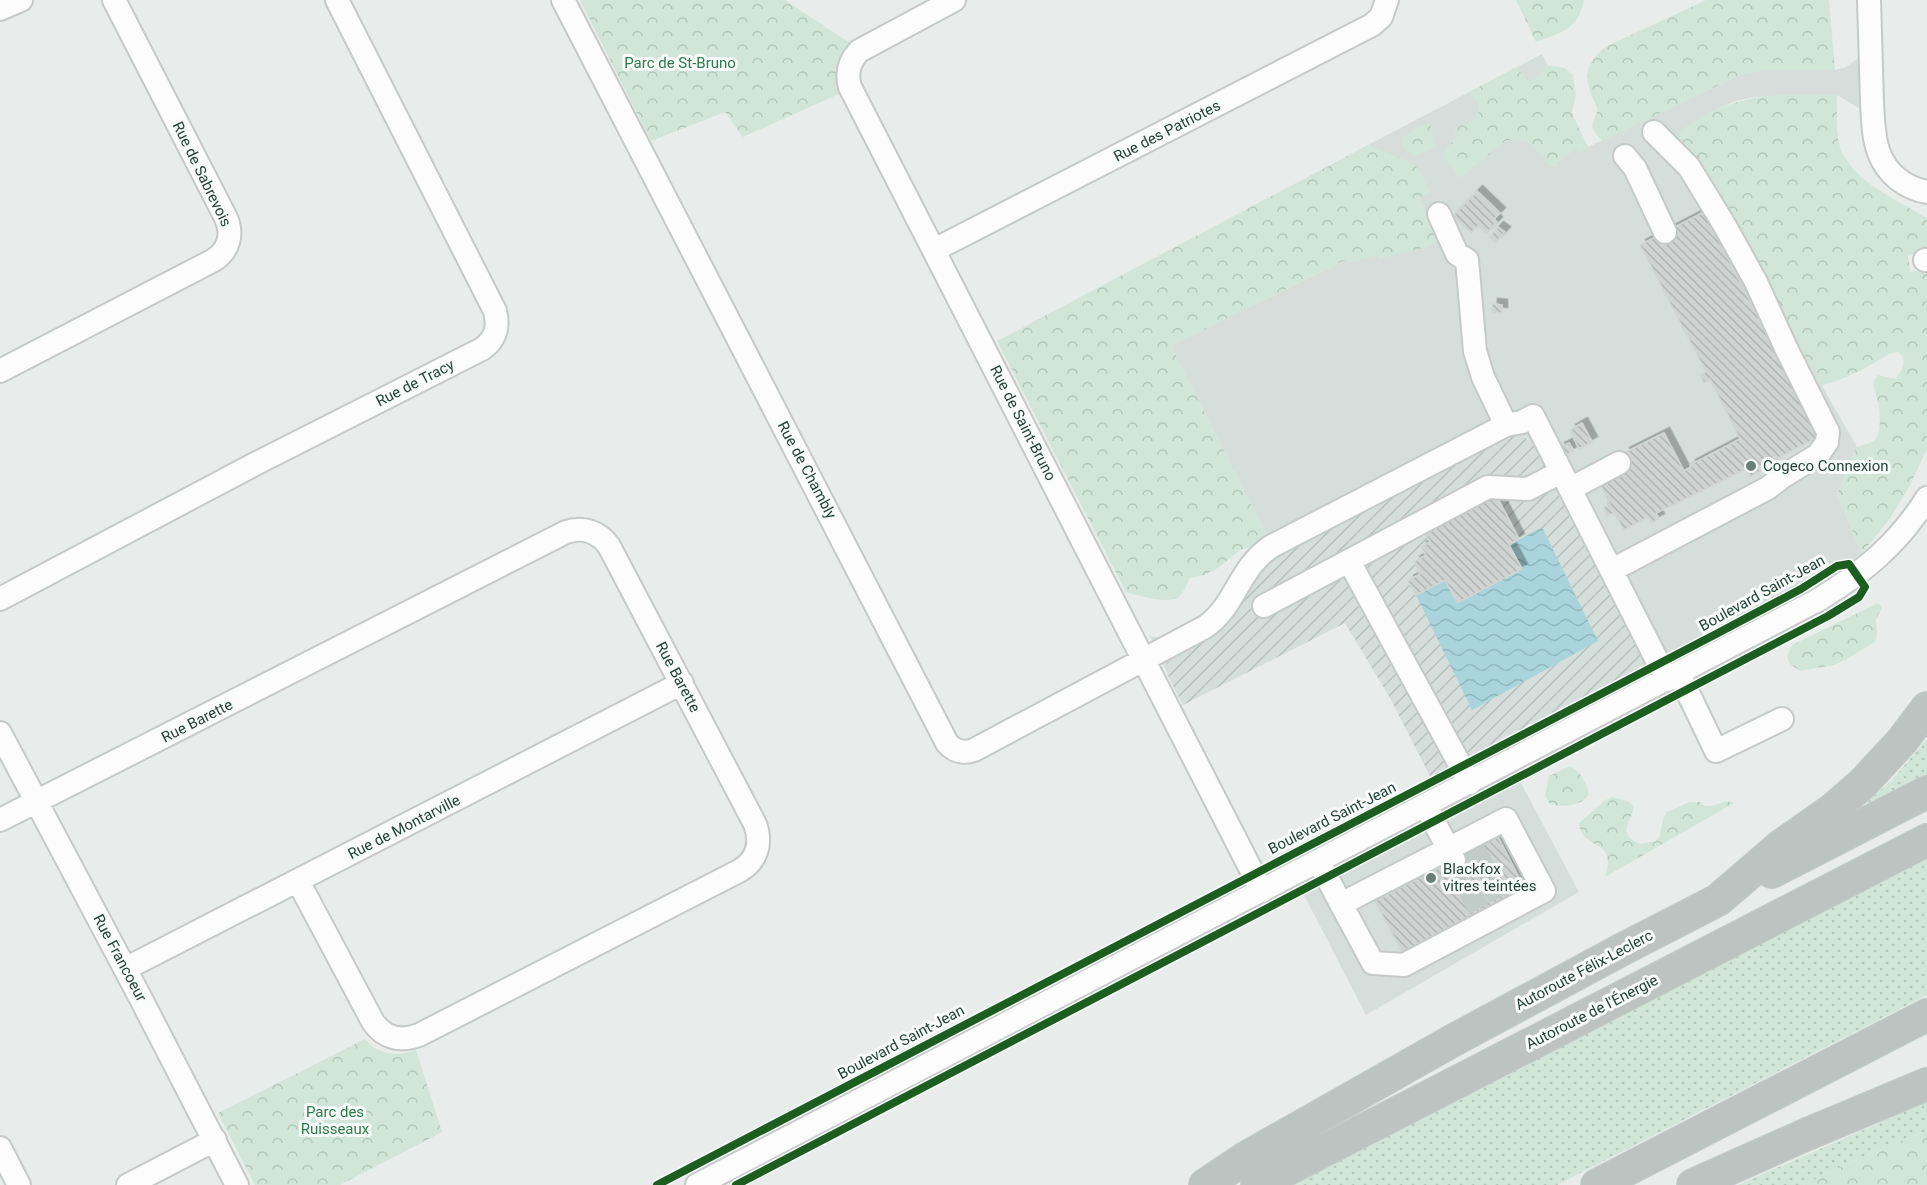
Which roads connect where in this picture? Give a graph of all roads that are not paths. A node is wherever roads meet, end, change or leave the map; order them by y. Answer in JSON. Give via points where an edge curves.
{"nodes":[{"id":1,"x":21,"y":0,"type":"edge"},
{"id":2,"x":114,"y":0,"type":"edge"},
{"id":3,"x":338,"y":0,"type":"edge"},
{"id":4,"x":563,"y":0,"type":"edge"},
{"id":5,"x":954,"y":0,"type":"edge"},
{"id":6,"x":1387,"y":0,"type":"edge"},
{"id":7,"x":1869,"y":0,"type":"edge"},
{"id":8,"x":0,"y":9,"type":"edge"},
{"id":9,"x":1654,"y":132,"type":"dead end"},
{"id":10,"x":1625,"y":156,"type":"dead end"},
{"id":11,"x":1927,"y":192,"type":"edge"},
{"id":12,"x":1438,"y":214,"type":"dead end"},
{"id":13,"x":1665,"y":232,"type":"dead end"},
{"id":14,"x":934,"y":250,"type":"junction"},
{"id":15,"x":0,"y":370,"type":"edge"},
{"id":16,"x":1506,"y":425,"type":"junction"},
{"id":17,"x":1619,"y":463,"type":"dead end"},
{"id":18,"x":1565,"y":480,"type":"junction"},
{"id":19,"x":1927,"y":498,"type":"edge"},
{"id":20,"x":1349,"y":561,"type":"junction"},
{"id":21,"x":1612,"y":570,"type":"junction"},
{"id":22,"x":0,"y":599,"type":"edge"},
{"id":23,"x":1264,"y":606,"type":"dead end"},
{"id":24,"x":1144,"y":659,"type":"junction"},
{"id":25,"x":1673,"y":677,"type":"junction"},
{"id":26,"x":682,"y":683,"type":"junction"},
{"id":27,"x":1927,"y":708,"type":"edge"},
{"id":28,"x":1782,"y":718,"type":"dead end"},
{"id":29,"x":0,"y":733,"type":"edge"},
{"id":30,"x":1470,"y":783,"type":"junction"},
{"id":31,"x":1927,"y":792,"type":"edge"},
{"id":32,"x":37,"y":802,"type":"junction"},
{"id":33,"x":1426,"y":806,"type":"junction"},
{"id":34,"x":0,"y":820,"type":"edge"},
{"id":35,"x":1927,"y":840,"type":"edge"},
{"id":36,"x":1451,"y":854,"type":"junction"},
{"id":37,"x":1318,"y":862,"type":"junction"},
{"id":38,"x":298,"y":881,"type":"junction"},
{"id":39,"x":1262,"y":891,"type":"junction"},
{"id":40,"x":1718,"y":900,"type":"junction"},
{"id":41,"x":1341,"y":904,"type":"junction"},
{"id":42,"x":125,"y":969,"type":"junction"},
{"id":43,"x":1927,"y":1015,"type":"edge"},
{"id":44,"x":1927,"y":1064,"type":"edge"},
{"id":45,"x":1927,"y":1084,"type":"edge"},
{"id":46,"x":1805,"y":1135,"type":"junction"},
{"id":47,"x":215,"y":1140,"type":"junction"},
{"id":48,"x":0,"y":1148,"type":"edge"},
{"id":49,"x":20,"y":1185,"type":"edge"},
{"id":50,"x":128,"y":1185,"type":"edge"},
{"id":51,"x":237,"y":1185,"type":"edge"},
{"id":52,"x":697,"y":1185,"type":"edge"},
{"id":53,"x":1205,"y":1185,"type":"edge"},
{"id":54,"x":1257,"y":1185,"type":"edge"},
{"id":55,"x":1596,"y":1185,"type":"edge"},
{"id":56,"x":1693,"y":1185,"type":"edge"}],
"edges":[{"from":1,"to":8,"type":"street"},
{"from":2,"to":15,"type":"street","name":"Rue de Sabrevois","via":[[226,218],[229,242],[214,260]]},
{"from":3,"to":22,"type":"street","name":"Rue de Tracy","via":[[495,311],[493,339],[482,349]]},
{"from":4,"to":24,"type":"street","name":"Rue de Chambly","via":[[949,745],[960,752],[974,750]]},
{"from":5,"to":14,"type":"street","name":"Rue de Saint-Bruno","via":[[859,51],[848,74],[850,87]]},
{"from":6,"to":14,"type":"street","name":"Rue des Patriotes","via":[[1381,17],[1372,26]]},
{"from":7,"to":11,"type":"street","via":[[1872,107],[1878,152],[1900,181]]},
{"from":9,"to":21,"type":"street","via":[[1689,167],[1725,226],[1756,282],[1828,437],[1818,454],[1768,488]]},
{"from":10,"to":13,"type":"street","via":[[1635,168]]},
{"from":12,"to":16,"type":"street","via":[[1457,254],[1467,260],[1475,351]]},
{"from":14,"to":24,"type":"street","name":"Rue de Saint-Bruno"},
{"from":16,"to":18,"type":"street","name":"Rue de Chambly","via":[[1533,416]]},
{"from":16,"to":24,"type":"street","name":"Rue de Chambly","via":[[1272,546],[1251,563],[1214,620]]},
{"from":17,"to":18,"type":"street"},
{"from":18,"to":20,"type":"street","via":[[1528,489],[1488,487]]},
{"from":18,"to":21,"type":"street"},
{"from":19,"to":25,"type":"street","via":[[1897,539],[1857,576]]},
{"from":20,"to":23,"type":"street"},
{"from":20,"to":30,"type":"street"},
{"from":21,"to":25,"type":"street"},
{"from":24,"to":39,"type":"street","name":"Rue de Saint-Bruno"},
{"from":25,"to":28,"type":"street","via":[[1716,751]]},
{"from":25,"to":30,"type":"street"},
{"from":26,"to":32,"type":"street","name":"Rue Barette","via":[[606,542],[592,532],[572,530]]},
{"from":26,"to":38,"type":"street","name":"Rue de Montarville"},
{"from":26,"to":38,"type":"street","name":"Rue Barette","via":[[757,830],[756,852],[739,871],[419,1035],[405,1038],[388,1035],[373,1022]]},
{"from":27,"to":40,"type":"highway","name":"Autoroute Félix-Leclerc","via":[[1863,783]]},
{"from":29,"to":32,"type":"street","name":"Rue Francoeur"},
{"from":30,"to":33,"type":"street"},
{"from":31,"to":40,"type":"highway"},
{"from":32,"to":34,"type":"street","name":"Rue Barette"},
{"from":32,"to":42,"type":"street","name":"Rue Francoeur"},
{"from":33,"to":36,"type":"street"},
{"from":33,"to":37,"type":"street"},
{"from":35,"to":54,"type":"highway","name":"Autoroute de l'Énergie"},
{"from":36,"to":41,"type":"street"},
{"from":36,"to":41,"type":"street","via":[[1506,819],[1544,891],[1493,911],[1404,965],[1373,963]]},
{"from":37,"to":39,"type":"street"},
{"from":37,"to":41,"type":"street"},
{"from":38,"to":42,"type":"street","name":"Rue de Montarville"},
{"from":39,"to":52,"type":"street"},
{"from":40,"to":53,"type":"highway","name":"Autoroute Félix-Leclerc","via":[[1452,1041],[1247,1157]]},
{"from":42,"to":47,"type":"street","name":"Rue Francoeur"},
{"from":43,"to":55,"type":"highway"},
{"from":44,"to":46,"type":"highway"},
{"from":45,"to":46,"type":"highway"},
{"from":46,"to":56,"type":"highway"},
{"from":47,"to":50,"type":"street"},
{"from":47,"to":51,"type":"street","name":"Rue Francoeur"},
{"from":48,"to":49,"type":"street"}]}
